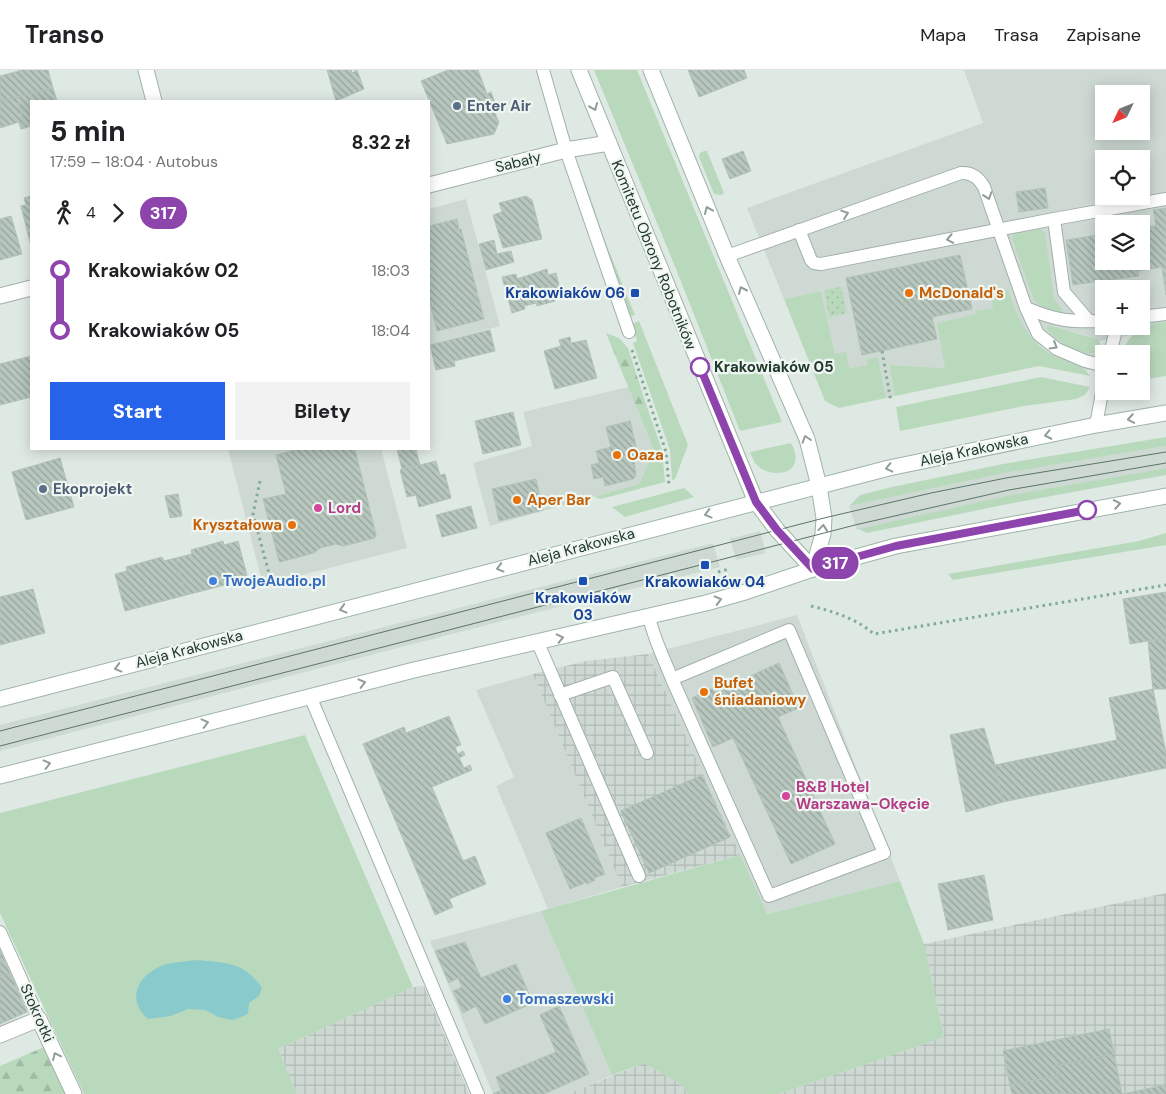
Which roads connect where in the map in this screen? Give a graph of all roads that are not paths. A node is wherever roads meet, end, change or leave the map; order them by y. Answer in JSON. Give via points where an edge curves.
{"nodes":[{"id":1,"x":146,"y":70,"type":"edge"},
{"id":2,"x":543,"y":70,"type":"edge"},
{"id":3,"x":579,"y":70,"type":"edge"},
{"id":4,"x":651,"y":70,"type":"edge"},
{"id":5,"x":154,"y":100,"type":"edge"},
{"id":6,"x":609,"y":143,"type":"junction"},
{"id":7,"x":566,"y":150,"type":"junction"},
{"id":8,"x":430,"y":185,"type":"edge"},
{"id":9,"x":1166,"y":199,"type":"edge"},
{"id":10,"x":1054,"y":219,"type":"junction"},
{"id":11,"x":799,"y":230,"type":"junction"},
{"id":12,"x":998,"y":230,"type":"junction"},
{"id":13,"x":727,"y":256,"type":"junction"},
{"id":14,"x":30,"y":288,"type":"edge"},
{"id":15,"x":0,"y":296,"type":"edge"},
{"id":16,"x":1026,"y":308,"type":"junction"},
{"id":17,"x":1166,"y":314,"type":"edge"},
{"id":18,"x":1150,"y":316,"type":"edge"},
{"id":19,"x":1090,"y":321,"type":"junction"},
{"id":20,"x":1095,"y":321,"type":"edge"},
{"id":21,"x":629,"y":332,"type":"road end"},
{"id":22,"x":1095,"y":363,"type":"edge"},
{"id":23,"x":1101,"y":400,"type":"edge"},
{"id":24,"x":1166,"y":413,"type":"edge"},
{"id":25,"x":1096,"y":425,"type":"junction"},
{"id":26,"x":819,"y":486,"type":"junction"},
{"id":27,"x":1166,"y":496,"type":"edge"},
{"id":28,"x":756,"y":502,"type":"junction"},
{"id":29,"x":813,"y":569,"type":"junction"},
{"id":30,"x":649,"y":617,"type":"junction"},
{"id":31,"x":538,"y":643,"type":"junction"},
{"id":32,"x":672,"y":680,"type":"junction"},
{"id":33,"x":560,"y":695,"type":"junction"},
{"id":34,"x":310,"y":696,"type":"junction"},
{"id":35,"x":0,"y":699,"type":"edge"},
{"id":36,"x":647,"y":753,"type":"dead end"},
{"id":37,"x":0,"y":776,"type":"edge"},
{"id":38,"x":639,"y":876,"type":"dead end"},
{"id":39,"x":0,"y":932,"type":"edge"},
{"id":40,"x":39,"y":1019,"type":"junction"},
{"id":41,"x":0,"y":1035,"type":"edge"},
{"id":42,"x":74,"y":1094,"type":"edge"},
{"id":43,"x":478,"y":1094,"type":"edge"}],
"edges":[{"from":1,"to":5,"type":"main road"},
{"from":2,"to":7,"type":"lane"},
{"from":3,"to":6,"type":"main road","name":"Komitetu Obrony Robotników","one_way":true},
{"from":13,"to":4,"type":"main road","one_way":true},
{"from":6,"to":7,"type":"main road","name":"Sabały"},
{"from":6,"to":28,"type":"main road","name":"Komitetu Obrony Robotników"},
{"from":7,"to":8,"type":"main road","name":"Sabały"},
{"from":7,"to":21,"type":"lane"},
{"from":9,"to":10,"type":"lane"},
{"from":10,"to":12,"type":"lane"},
{"from":10,"to":19,"type":"lane","via":[[1064,292]]},
{"from":12,"to":11,"type":"lane","one_way":true,"via":[[821,264],[811,260]]},
{"from":11,"to":12,"type":"lane","one_way":true,"via":[[964,172],[974,175],[982,183]]},
{"from":11,"to":13,"type":"lane"},
{"from":12,"to":16,"type":"lane"},
{"from":26,"to":13,"type":"main road","one_way":true,"via":[[807,439]]},
{"from":14,"to":15,"type":"main road"},
{"from":16,"to":19,"type":"lane","via":[[1057,320]]},
{"from":16,"to":22,"type":"lane","one_way":true,"via":[[1038,334],[1050,344]]},
{"from":17,"to":18,"type":"lane"},
{"from":19,"to":20,"type":"lane"},
{"from":23,"to":25,"type":"lane"},
{"from":24,"to":25,"type":"main road","name":"Aleja Krakowska","one_way":true},
{"from":25,"to":26,"type":"main road","name":"Aleja Krakowska","one_way":true,"via":[[889,468]]},
{"from":26,"to":28,"type":"main road","name":"Aleja Krakowska"},
{"from":29,"to":26,"type":"main road","one_way":true,"via":[[823,534]]},
{"from":29,"to":27,"type":"main road","one_way":true,"via":[[896,546]]},
{"from":28,"to":29,"type":"main road","name":"Komitetu Obrony Robotników"},
{"from":28,"to":35,"type":"main road","name":"Aleja Krakowska","one_way":true},
{"from":30,"to":29,"type":"main road","one_way":true,"via":[[745,592]]},
{"from":31,"to":30,"type":"main road","one_way":true},
{"from":30,"to":32,"type":"lane","via":[[654,639]]},
{"from":31,"to":33,"type":"lane"},
{"from":34,"to":31,"type":"main road","one_way":true},
{"from":32,"to":32,"type":"lane","via":[[789,630],[884,853],[769,896]]},
{"from":33,"to":36,"type":"lane","via":[[613,677]]},
{"from":33,"to":38,"type":"lane"},
{"from":37,"to":34,"type":"main road","one_way":true},
{"from":34,"to":43,"type":"lane"},
{"from":39,"to":40,"type":"lane","name":"Stokrotki"},
{"from":40,"to":41,"type":"main road"},
{"from":42,"to":40,"type":"main road","name":"Stokrotki","one_way":true}]}
